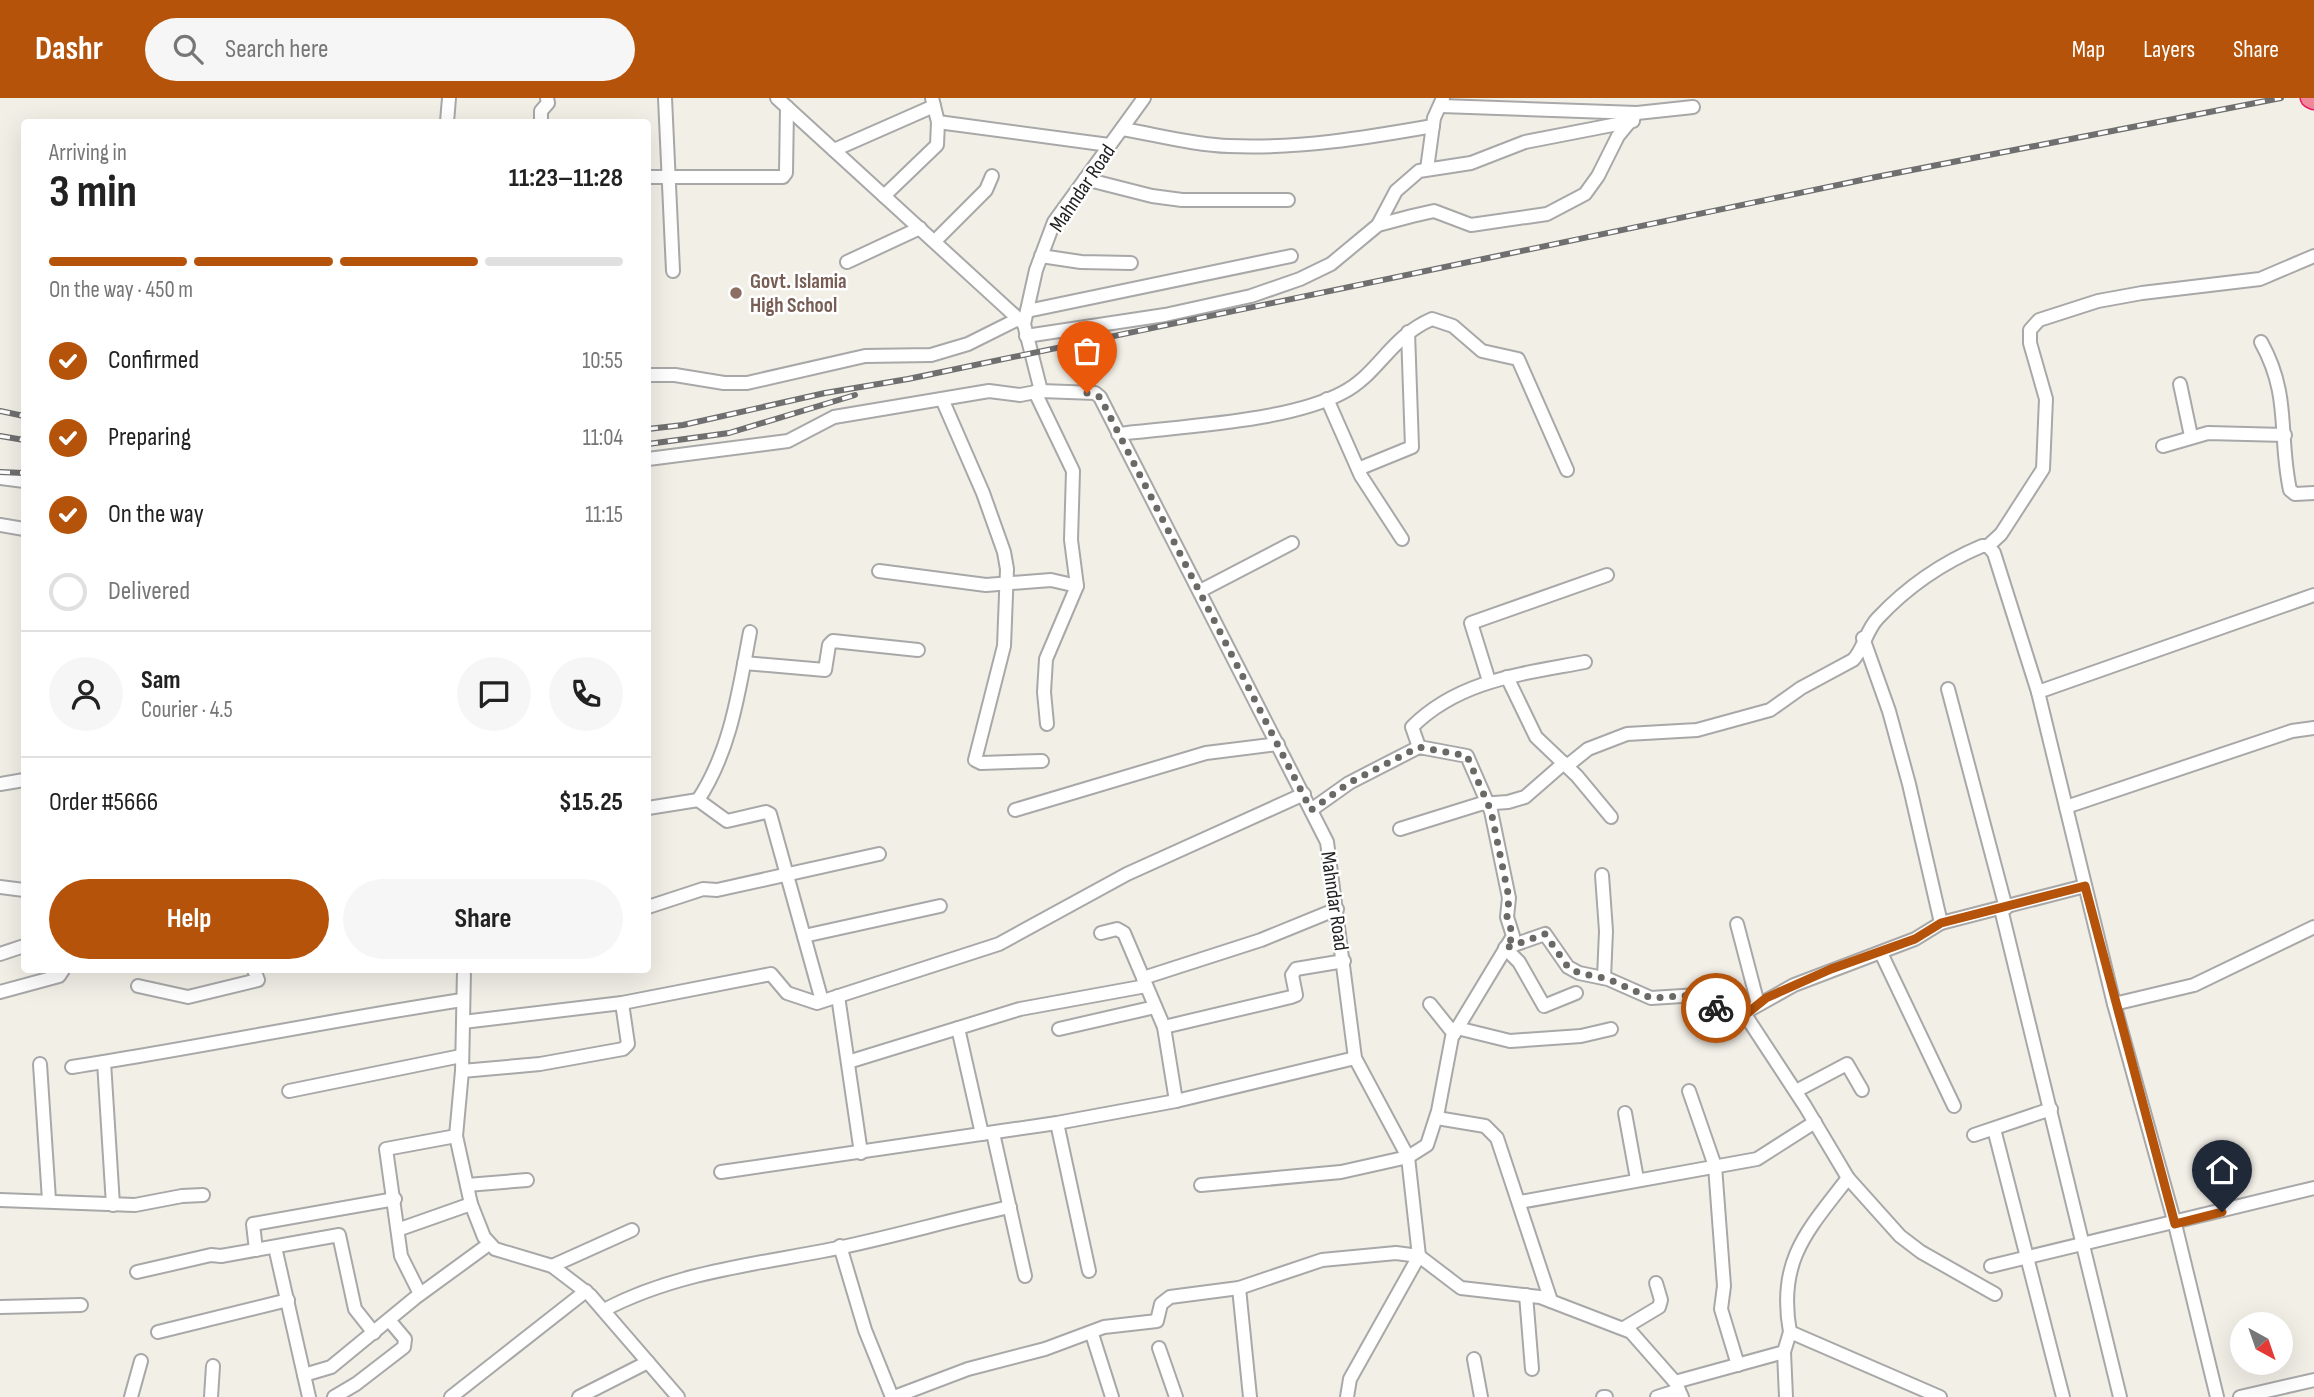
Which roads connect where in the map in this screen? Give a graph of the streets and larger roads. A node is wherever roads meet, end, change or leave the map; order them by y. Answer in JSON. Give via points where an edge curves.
{"nodes":[{"id":1,"x":449,"y":98,"type":"edge"},
{"id":2,"x":547,"y":98,"type":"edge"},
{"id":3,"x":665,"y":98,"type":"edge"},
{"id":4,"x":777,"y":98,"type":"edge"},
{"id":5,"x":1144,"y":98,"type":"edge"},
{"id":6,"x":933,"y":102,"type":"edge"},
{"id":7,"x":1442,"y":102,"type":"edge"},
{"id":8,"x":1482,"y":102,"type":"edge"},
{"id":9,"x":787,"y":107,"type":"junction"},
{"id":10,"x":1693,"y":107,"type":"dead end"},
{"id":11,"x":1635,"y":117,"type":"junction"},
{"id":12,"x":447,"y":119,"type":"edge"},
{"id":13,"x":541,"y":119,"type":"edge"},
{"id":14,"x":938,"y":122,"type":"junction"},
{"id":15,"x":1433,"y":126,"type":"junction"},
{"id":16,"x":1122,"y":129,"type":"junction"},
{"id":17,"x":1109,"y":145,"type":"junction"},
{"id":18,"x":834,"y":150,"type":"junction"},
{"id":19,"x":1427,"y":169,"type":"junction"},
{"id":20,"x":992,"y":176,"type":"dead end"},
{"id":21,"x":651,"y":177,"type":"edge"},
{"id":22,"x":667,"y":178,"type":"junction"},
{"id":23,"x":1085,"y":179,"type":"junction"},
{"id":24,"x":884,"y":196,"type":"junction"},
{"id":25,"x":1288,"y":200,"type":"dead end"},
{"id":26,"x":1378,"y":225,"type":"junction"},
{"id":27,"x":920,"y":228,"type":"junction"},
{"id":28,"x":935,"y":241,"type":"junction"},
{"id":29,"x":1041,"y":256,"type":"junction"},
{"id":30,"x":2314,"y":256,"type":"edge"},
{"id":31,"x":1291,"y":257,"type":"dead end"},
{"id":32,"x":846,"y":262,"type":"dead end"},
{"id":33,"x":1131,"y":263,"type":"dead end"},
{"id":34,"x":673,"y":271,"type":"dead end"},
{"id":35,"x":1024,"y":323,"type":"junction"},
{"id":36,"x":1408,"y":332,"type":"junction"},
{"id":37,"x":2261,"y":342,"type":"dead end"},
{"id":38,"x":651,"y":375,"type":"edge"},
{"id":39,"x":2180,"y":384,"type":"dead end"},
{"id":40,"x":1038,"y":392,"type":"junction"},
{"id":41,"x":942,"y":399,"type":"junction"},
{"id":42,"x":1327,"y":400,"type":"junction"},
{"id":43,"x":1118,"y":434,"type":"junction"},
{"id":44,"x":2285,"y":435,"type":"junction"},
{"id":45,"x":2191,"y":436,"type":"junction"},
{"id":46,"x":2163,"y":446,"type":"dead end"},
{"id":47,"x":651,"y":459,"type":"edge"},
{"id":48,"x":1358,"y":469,"type":"junction"},
{"id":49,"x":1567,"y":470,"type":"dead end"},
{"id":50,"x":0,"y":478,"type":"edge"},
{"id":51,"x":21,"y":481,"type":"edge"},
{"id":52,"x":2314,"y":493,"type":"edge"},
{"id":53,"x":0,"y":525,"type":"edge"},
{"id":54,"x":21,"y":528,"type":"edge"},
{"id":55,"x":1402,"y":539,"type":"dead end"},
{"id":56,"x":1292,"y":543,"type":"dead end"},
{"id":57,"x":1988,"y":546,"type":"junction"},
{"id":58,"x":879,"y":571,"type":"dead end"},
{"id":59,"x":1607,"y":575,"type":"dead end"},
{"id":60,"x":1007,"y":585,"type":"junction"},
{"id":61,"x":1077,"y":586,"type":"junction"},
{"id":62,"x":1200,"y":591,"type":"junction"},
{"id":63,"x":2314,"y":595,"type":"edge"},
{"id":64,"x":750,"y":632,"type":"dead end"},
{"id":65,"x":1863,"y":638,"type":"junction"},
{"id":66,"x":918,"y":650,"type":"dead end"},
{"id":67,"x":1585,"y":662,"type":"dead end"},
{"id":68,"x":744,"y":663,"type":"junction"},
{"id":69,"x":1507,"y":677,"type":"junction"},
{"id":70,"x":1489,"y":681,"type":"junction"},
{"id":71,"x":1948,"y":690,"type":"dead end"},
{"id":72,"x":2038,"y":692,"type":"junction"},
{"id":73,"x":1047,"y":724,"type":"dead end"},
{"id":74,"x":2314,"y":728,"type":"edge"},
{"id":75,"x":1278,"y":744,"type":"junction"},
{"id":76,"x":1419,"y":747,"type":"junction"},
{"id":77,"x":1042,"y":761,"type":"dead end"},
{"id":78,"x":1565,"y":765,"type":"junction"},
{"id":79,"x":21,"y":780,"type":"edge"},
{"id":80,"x":0,"y":784,"type":"edge"},
{"id":81,"x":1304,"y":794,"type":"junction"},
{"id":82,"x":698,"y":800,"type":"junction"},
{"id":83,"x":1488,"y":803,"type":"junction"},
{"id":84,"x":2066,"y":807,"type":"junction"},
{"id":85,"x":651,"y":808,"type":"edge"},
{"id":86,"x":1015,"y":810,"type":"dead end"},
{"id":87,"x":1311,"y":810,"type":"junction"},
{"id":88,"x":1611,"y":817,"type":"dead end"},
{"id":89,"x":1400,"y":829,"type":"dead end"},
{"id":90,"x":879,"y":854,"type":"dead end"},
{"id":91,"x":786,"y":875,"type":"junction"},
{"id":92,"x":1602,"y":875,"type":"dead end"},
{"id":93,"x":2085,"y":886,"type":"junction"},
{"id":94,"x":0,"y":887,"type":"edge"},
{"id":95,"x":21,"y":890,"type":"edge"},
{"id":96,"x":651,"y":906,"type":"edge"},
{"id":97,"x":940,"y":906,"type":"dead end"},
{"id":98,"x":2003,"y":908,"type":"junction"},
{"id":99,"x":1337,"y":909,"type":"junction"},
{"id":100,"x":1941,"y":923,"type":"junction"},
{"id":101,"x":1737,"y":925,"type":"dead end"},
{"id":102,"x":2314,"y":927,"type":"edge"},
{"id":103,"x":1101,"y":933,"type":"dead end"},
{"id":104,"x":804,"y":936,"type":"junction"},
{"id":105,"x":21,"y":947,"type":"edge"},
{"id":106,"x":1506,"y":948,"type":"junction"},
{"id":107,"x":1881,"y":953,"type":"junction"},
{"id":108,"x":0,"y":954,"type":"edge"},
{"id":109,"x":1344,"y":961,"type":"junction"},
{"id":110,"x":61,"y":973,"type":"edge"},
{"id":111,"x":255,"y":973,"type":"edge"},
{"id":112,"x":464,"y":973,"type":"edge"},
{"id":113,"x":1604,"y":978,"type":"junction"},
{"id":114,"x":1145,"y":982,"type":"junction"},
{"id":115,"x":138,"y":986,"type":"dead end"},
{"id":116,"x":0,"y":992,"type":"edge"},
{"id":117,"x":1576,"y":993,"type":"dead end"},
{"id":118,"x":838,"y":996,"type":"junction"},
{"id":119,"x":462,"y":1000,"type":"junction"},
{"id":120,"x":822,"y":1001,"type":"junction"},
{"id":121,"x":622,"y":1003,"type":"junction"},
{"id":122,"x":1758,"y":1003,"type":"junction"},
{"id":123,"x":1430,"y":1004,"type":"dead end"},
{"id":124,"x":2114,"y":1004,"type":"junction"},
{"id":125,"x":1155,"y":1007,"type":"junction"},
{"id":126,"x":1744,"y":1016,"type":"junction"},
{"id":127,"x":463,"y":1022,"type":"junction"},
{"id":128,"x":1164,"y":1027,"type":"junction"},
{"id":129,"x":958,"y":1028,"type":"junction"},
{"id":130,"x":1059,"y":1029,"type":"dead end"},
{"id":131,"x":1611,"y":1029,"type":"dead end"},
{"id":132,"x":1456,"y":1031,"type":"junction"},
{"id":133,"x":461,"y":1056,"type":"junction"},
{"id":134,"x":1354,"y":1058,"type":"junction"},
{"id":135,"x":104,"y":1062,"type":"junction"},
{"id":136,"x":848,"y":1062,"type":"junction"},
{"id":137,"x":40,"y":1064,"type":"dead end"},
{"id":138,"x":72,"y":1067,"type":"dead end"},
{"id":139,"x":462,"y":1071,"type":"junction"},
{"id":140,"x":1861,"y":1090,"type":"dead end"},
{"id":141,"x":289,"y":1091,"type":"dead end"},
{"id":142,"x":1689,"y":1091,"type":"dead end"},
{"id":143,"x":1796,"y":1091,"type":"junction"},
{"id":144,"x":1176,"y":1101,"type":"junction"},
{"id":145,"x":1954,"y":1106,"type":"dead end"},
{"id":146,"x":2051,"y":1108,"type":"junction"},
{"id":147,"x":1625,"y":1113,"type":"dead end"},
{"id":148,"x":1437,"y":1118,"type":"junction"},
{"id":149,"x":1815,"y":1122,"type":"junction"},
{"id":150,"x":1057,"y":1123,"type":"junction"},
{"id":151,"x":1994,"y":1129,"type":"junction"},
{"id":152,"x":988,"y":1133,"type":"junction"},
{"id":153,"x":1974,"y":1135,"type":"dead end"},
{"id":154,"x":456,"y":1136,"type":"junction"},
{"id":155,"x":861,"y":1153,"type":"junction"},
{"id":156,"x":1408,"y":1157,"type":"junction"},
{"id":157,"x":1715,"y":1166,"type":"junction"},
{"id":158,"x":721,"y":1172,"type":"dead end"},
{"id":159,"x":1847,"y":1178,"type":"junction"},
{"id":160,"x":527,"y":1180,"type":"dead end"},
{"id":161,"x":1637,"y":1180,"type":"junction"},
{"id":162,"x":467,"y":1185,"type":"junction"},
{"id":163,"x":1201,"y":1185,"type":"dead end"},
{"id":164,"x":2314,"y":1188,"type":"edge"},
{"id":165,"x":203,"y":1195,"type":"dead end"},
{"id":166,"x":396,"y":1199,"type":"junction"},
{"id":167,"x":0,"y":1200,"type":"edge"},
{"id":168,"x":48,"y":1200,"type":"junction"},
{"id":169,"x":1520,"y":1202,"type":"junction"},
{"id":170,"x":471,"y":1204,"type":"junction"},
{"id":171,"x":113,"y":1205,"type":"junction"},
{"id":172,"x":1010,"y":1207,"type":"junction"},
{"id":173,"x":2175,"y":1224,"type":"junction"},
{"id":174,"x":400,"y":1229,"type":"junction"},
{"id":175,"x":632,"y":1230,"type":"dead end"},
{"id":176,"x":2084,"y":1243,"type":"junction"},
{"id":177,"x":489,"y":1244,"type":"junction"},
{"id":178,"x":840,"y":1246,"type":"junction"},
{"id":179,"x":275,"y":1247,"type":"junction"},
{"id":180,"x":257,"y":1250,"type":"junction"},
{"id":181,"x":1419,"y":1256,"type":"junction"},
{"id":182,"x":2025,"y":1257,"type":"junction"},
{"id":183,"x":552,"y":1266,"type":"junction"},
{"id":184,"x":1991,"y":1266,"type":"dead end"},
{"id":185,"x":1089,"y":1271,"type":"dead end"},
{"id":186,"x":136,"y":1272,"type":"dead end"},
{"id":187,"x":1026,"y":1276,"type":"dead end"},
{"id":188,"x":1656,"y":1283,"type":"dead end"},
{"id":189,"x":1239,"y":1288,"type":"junction"},
{"id":190,"x":586,"y":1292,"type":"junction"},
{"id":191,"x":419,"y":1294,"type":"junction"},
{"id":192,"x":1995,"y":1294,"type":"dead end"},
{"id":193,"x":1526,"y":1295,"type":"junction"},
{"id":194,"x":288,"y":1300,"type":"junction"},
{"id":195,"x":1551,"y":1301,"type":"junction"},
{"id":196,"x":81,"y":1305,"type":"dead end"},
{"id":197,"x":0,"y":1307,"type":"edge"},
{"id":198,"x":604,"y":1310,"type":"junction"},
{"id":199,"x":389,"y":1320,"type":"junction"},
{"id":200,"x":1624,"y":1328,"type":"junction"},
{"id":201,"x":158,"y":1332,"type":"dead end"},
{"id":202,"x":1790,"y":1332,"type":"junction"},
{"id":203,"x":374,"y":1333,"type":"junction"},
{"id":204,"x":1092,"y":1334,"type":"junction"},
{"id":205,"x":1158,"y":1348,"type":"dead end"},
{"id":206,"x":1784,"y":1352,"type":"junction"},
{"id":207,"x":1474,"y":1359,"type":"dead end"},
{"id":208,"x":141,"y":1362,"type":"dead end"},
{"id":209,"x":648,"y":1362,"type":"junction"},
{"id":210,"x":1738,"y":1365,"type":"junction"},
{"id":211,"x":213,"y":1366,"type":"dead end"},
{"id":212,"x":1532,"y":1369,"type":"dead end"},
{"id":213,"x":304,"y":1375,"type":"junction"},
{"id":214,"x":2314,"y":1380,"type":"edge"},
{"id":215,"x":2297,"y":1384,"type":"junction"},
{"id":216,"x":1678,"y":1390,"type":"edge"},
{"id":217,"x":131,"y":1397,"type":"edge"},
{"id":218,"x":211,"y":1397,"type":"edge"},
{"id":219,"x":309,"y":1397,"type":"edge"},
{"id":220,"x":334,"y":1397,"type":"edge"},
{"id":221,"x":451,"y":1397,"type":"edge"},
{"id":222,"x":579,"y":1397,"type":"edge"},
{"id":223,"x":678,"y":1397,"type":"edge"},
{"id":224,"x":893,"y":1397,"type":"edge"},
{"id":225,"x":1112,"y":1397,"type":"edge"},
{"id":226,"x":1176,"y":1397,"type":"edge"},
{"id":227,"x":1250,"y":1397,"type":"edge"},
{"id":228,"x":1347,"y":1397,"type":"edge"},
{"id":229,"x":1480,"y":1397,"type":"edge"},
{"id":230,"x":1657,"y":1397,"type":"edge"},
{"id":231,"x":1786,"y":1397,"type":"edge"},
{"id":232,"x":1938,"y":1397,"type":"edge"},
{"id":233,"x":2063,"y":1397,"type":"edge"},
{"id":234,"x":2120,"y":1397,"type":"edge"},
{"id":235,"x":2217,"y":1397,"type":"edge"},
{"id":236,"x":2240,"y":1397,"type":"edge"},
{"id":237,"x":2300,"y":1397,"type":"edge"}],
"edges":[{"from":1,"to":12,"type":"street"},
{"from":2,"to":13,"type":"street"},
{"from":3,"to":22,"type":"street"},
{"from":4,"to":9,"type":"street"},
{"from":5,"to":16,"type":"street","name":"Mahndar Road"},
{"from":6,"to":14,"type":"street"},
{"from":6,"to":18,"type":"street"},
{"from":7,"to":8,"type":"street"},
{"from":7,"to":15,"type":"street"},
{"from":8,"to":11,"type":"street"},
{"from":9,"to":18,"type":"street"},
{"from":9,"to":22,"type":"street","via":[[783,177]]},
{"from":10,"to":11,"type":"street"},
{"from":11,"to":19,"type":"street","via":[[1525,142],[1471,163]]},
{"from":11,"to":26,"type":"street","via":[[1618,136],[1593,184],[1563,208],[1482,225],[1434,211]]},
{"from":14,"to":17,"type":"street"},
{"from":14,"to":24,"type":"street","via":[[937,145]]},
{"from":15,"to":16,"type":"street","via":[[1335,143],[1285,146],[1227,146]]},
{"from":15,"to":19,"type":"street"},
{"from":16,"to":17,"type":"street","name":"Mahndar Road"},
{"from":17,"to":23,"type":"street","name":"Mahndar Road"},
{"from":18,"to":24,"type":"street"},
{"from":19,"to":26,"type":"street","via":[[1404,181]]},
{"from":20,"to":28,"type":"street","via":[[986,190]]},
{"from":21,"to":22,"type":"street"},
{"from":22,"to":34,"type":"street"},
{"from":23,"to":25,"type":"street","via":[[1182,200]]},
{"from":23,"to":29,"type":"street","name":"Mahndar Road","via":[[1054,222]]},
{"from":24,"to":27,"type":"street"},
{"from":26,"to":35,"type":"street","via":[[1331,264],[1251,296],[1165,315]]},
{"from":27,"to":28,"type":"street"},
{"from":27,"to":32,"type":"street"},
{"from":28,"to":35,"type":"street"},
{"from":29,"to":33,"type":"street"},
{"from":29,"to":35,"type":"street","name":"Mahndar Road"},
{"from":30,"to":57,"type":"street","via":[[2260,279],[2098,301],[2039,320],[2030,330],[2030,342],[2046,399],[2043,469],[2001,534]]},
{"from":31,"to":35,"type":"street"},
{"from":35,"to":38,"type":"street","via":[[931,355],[864,356],[747,383]]},
{"from":35,"to":40,"type":"street","name":"Mahndar Road"},
{"from":36,"to":42,"type":"street","via":[[1350,389]]},
{"from":36,"to":48,"type":"street","via":[[1412,447]]},
{"from":36,"to":49,"type":"street","via":[[1432,319],[1453,326],[1482,352],[1518,359]]},
{"from":37,"to":44,"type":"street","via":[[2279,381]]},
{"from":39,"to":45,"type":"street"},
{"from":40,"to":41,"type":"street","via":[[989,391]]},
{"from":40,"to":43,"type":"street","name":"Mahndar Road","via":[[1095,393]]},
{"from":40,"to":61,"type":"street","via":[[1073,471],[1070,540]]},
{"from":41,"to":47,"type":"street","via":[[834,417],[788,441]]},
{"from":41,"to":60,"type":"street","via":[[998,534]]},
{"from":42,"to":43,"type":"street","via":[[1284,412]]},
{"from":42,"to":48,"type":"street"},
{"from":43,"to":62,"type":"street","name":"Mahndar Road"},
{"from":44,"to":45,"type":"street","via":[[2229,432]]},
{"from":44,"to":52,"type":"street","via":[[2290,490]]},
{"from":45,"to":46,"type":"street"},
{"from":48,"to":55,"type":"street"},
{"from":50,"to":51,"type":"street"},
{"from":53,"to":54,"type":"street"},
{"from":56,"to":62,"type":"street"},
{"from":57,"to":65,"type":"street","via":[[1929,575],[1877,618]]},
{"from":57,"to":72,"type":"street","via":[[2010,596]]},
{"from":58,"to":60,"type":"street"},
{"from":59,"to":70,"type":"street","via":[[1471,623]]},
{"from":60,"to":61,"type":"street","via":[[1051,580]]},
{"from":60,"to":77,"type":"street","via":[[1004,646],[975,760]]},
{"from":61,"to":73,"type":"street","via":[[1046,659]]},
{"from":62,"to":75,"type":"street","name":"Mahndar Road"},
{"from":63,"to":72,"type":"street"},
{"from":64,"to":68,"type":"street"},
{"from":65,"to":78,"type":"street","via":[[1853,660],[1779,706],[1697,730],[1627,734],[1588,749]]},
{"from":65,"to":100,"type":"street","via":[[1909,784]]},
{"from":66,"to":68,"type":"street","via":[[833,641],[825,670]]},
{"from":67,"to":69,"type":"street"},
{"from":68,"to":82,"type":"street","via":[[728,734],[711,780]]},
{"from":69,"to":70,"type":"street"},
{"from":69,"to":78,"type":"street","via":[[1536,737]]},
{"from":70,"to":76,"type":"street","via":[[1427,712],[1412,727]]},
{"from":71,"to":98,"type":"street"},
{"from":72,"to":84,"type":"street"},
{"from":74,"to":84,"type":"street","via":[[2292,731]]},
{"from":75,"to":81,"type":"street","name":"Mahndar Road"},
{"from":75,"to":86,"type":"street","via":[[1206,753]]},
{"from":76,"to":83,"type":"street","via":[[1467,756]]},
{"from":76,"to":87,"type":"street","via":[[1349,783]]},
{"from":78,"to":83,"type":"street","via":[[1533,792],[1508,802]]},
{"from":78,"to":88,"type":"street"},
{"from":79,"to":80,"type":"street"},
{"from":81,"to":87,"type":"street","name":"Mahndar Road"},
{"from":81,"to":118,"type":"street","via":[[1127,874],[999,944]]},
{"from":82,"to":85,"type":"street"},
{"from":82,"to":91,"type":"street","via":[[727,821],[770,814]]},
{"from":83,"to":89,"type":"street"},
{"from":83,"to":106,"type":"street","via":[[1509,898],[1507,917],[1513,931]]},
{"from":84,"to":93,"type":"street"},
{"from":87,"to":99,"type":"street","name":"Mahndar Road","via":[[1327,842]]},
{"from":90,"to":91,"type":"street"},
{"from":91,"to":96,"type":"street","via":[[703,889]]},
{"from":91,"to":104,"type":"street"},
{"from":92,"to":113,"type":"street"},
{"from":93,"to":98,"type":"street"},
{"from":93,"to":124,"type":"street"},
{"from":94,"to":95,"type":"street"},
{"from":97,"to":104,"type":"street"},
{"from":98,"to":100,"type":"street"},
{"from":98,"to":146,"type":"street"},
{"from":99,"to":109,"type":"street","name":"Mahndar Road"},
{"from":99,"to":114,"type":"street"},
{"from":100,"to":107,"type":"street"},
{"from":101,"to":122,"type":"street"},
{"from":102,"to":124,"type":"street","via":[[2194,985]]},
{"from":103,"to":114,"type":"street","via":[[1117,929],[1124,933]]},
{"from":104,"to":120,"type":"street"},
{"from":105,"to":108,"type":"street"},
{"from":106,"to":113,"type":"street","via":[[1545,934],[1568,967]]},
{"from":106,"to":117,"type":"street","via":[[1544,1006]]},
{"from":106,"to":132,"type":"street"},
{"from":107,"to":122,"type":"street","via":[[1831,969]]},
{"from":107,"to":145,"type":"street"},
{"from":109,"to":128,"type":"street","via":[[1296,969],[1292,975],[1296,995]]},
{"from":109,"to":134,"type":"street","name":"Mahndar Road"},
{"from":110,"to":116,"type":"street"},
{"from":111,"to":115,"type":"street","via":[[258,980],[188,998]]},
{"from":112,"to":119,"type":"street"},
{"from":113,"to":126,"type":"street","via":[[1651,998],[1698,995],[1721,1011]]},
{"from":114,"to":125,"type":"street"},
{"from":114,"to":129,"type":"street","via":[[1020,1009]]},
{"from":118,"to":120,"type":"street"},
{"from":118,"to":136,"type":"street"},
{"from":119,"to":127,"type":"street"},
{"from":119,"to":135,"type":"street"},
{"from":120,"to":121,"type":"street","via":[[788,993],[771,974]]},
{"from":121,"to":127,"type":"street"},
{"from":121,"to":139,"type":"street","via":[[628,1044],[623,1049],[540,1064]]},
{"from":122,"to":126,"type":"street"},
{"from":123,"to":132,"type":"street"},
{"from":124,"to":173,"type":"street"},
{"from":125,"to":128,"type":"street"},
{"from":125,"to":130,"type":"street"},
{"from":126,"to":143,"type":"street"},
{"from":127,"to":133,"type":"street"},
{"from":128,"to":144,"type":"street"},
{"from":129,"to":136,"type":"street"},
{"from":129,"to":152,"type":"street"},
{"from":131,"to":132,"type":"street","via":[[1510,1041]]},
{"from":132,"to":148,"type":"street"},
{"from":133,"to":139,"type":"street"},
{"from":133,"to":141,"type":"street"},
{"from":134,"to":144,"type":"street"},
{"from":134,"to":156,"type":"street","name":"Mahndar Road"},
{"from":135,"to":138,"type":"street"},
{"from":135,"to":171,"type":"street"},
{"from":136,"to":155,"type":"street"},
{"from":137,"to":168,"type":"street"},
{"from":139,"to":154,"type":"street"},
{"from":140,"to":143,"type":"street","via":[[1847,1064]]},
{"from":142,"to":157,"type":"street"},
{"from":143,"to":149,"type":"street"},
{"from":144,"to":150,"type":"street"},
{"from":146,"to":151,"type":"street"},
{"from":146,"to":176,"type":"street"},
{"from":147,"to":161,"type":"street"},
{"from":148,"to":156,"type":"street","via":[[1427,1144]]},
{"from":148,"to":169,"type":"street","via":[[1490,1130]]},
{"from":149,"to":157,"type":"street","via":[[1757,1158]]},
{"from":149,"to":159,"type":"street"},
{"from":150,"to":152,"type":"street"},
{"from":150,"to":185,"type":"street"},
{"from":151,"to":153,"type":"street"},
{"from":151,"to":182,"type":"street"},
{"from":152,"to":155,"type":"street"},
{"from":152,"to":172,"type":"street"},
{"from":154,"to":162,"type":"street"},
{"from":154,"to":166,"type":"street","via":[[386,1149]]},
{"from":155,"to":158,"type":"street"},
{"from":156,"to":163,"type":"street","via":[[1341,1172]]},
{"from":156,"to":181,"type":"street","name":"Mahndar Road"},
{"from":157,"to":161,"type":"street"},
{"from":157,"to":210,"type":"street","via":[[1724,1286],[1721,1309]]},
{"from":159,"to":192,"type":"street","via":[[1900,1236]]},
{"from":159,"to":202,"type":"street","via":[[1790,1263],[1785,1305]]},
{"from":160,"to":162,"type":"street"},
{"from":161,"to":169,"type":"street"},
{"from":162,"to":170,"type":"street"},
{"from":164,"to":173,"type":"street"},
{"from":165,"to":171,"type":"street"},
{"from":166,"to":174,"type":"street"},
{"from":166,"to":180,"type":"street","via":[[253,1224]]},
{"from":167,"to":168,"type":"street"},
{"from":168,"to":171,"type":"street"},
{"from":169,"to":195,"type":"street"},
{"from":170,"to":174,"type":"street"},
{"from":170,"to":177,"type":"street"},
{"from":172,"to":178,"type":"street"},
{"from":172,"to":187,"type":"street"},
{"from":173,"to":176,"type":"street"},
{"from":173,"to":235,"type":"street"},
{"from":174,"to":191,"type":"street","via":[[401,1256]]},
{"from":175,"to":183,"type":"street"},
{"from":176,"to":182,"type":"street"},
{"from":176,"to":234,"type":"street"},
{"from":177,"to":183,"type":"street"},
{"from":177,"to":191,"type":"street"},
{"from":178,"to":198,"type":"street","via":[[663,1285]]},
{"from":178,"to":224,"type":"street","via":[[864,1330]]},
{"from":179,"to":180,"type":"street"},
{"from":179,"to":194,"type":"street"},
{"from":179,"to":203,"type":"street","via":[[339,1235],[355,1309]]},
{"from":180,"to":186,"type":"street"},
{"from":181,"to":189,"type":"street","via":[[1396,1253],[1322,1260]]},
{"from":181,"to":193,"type":"street","via":[[1461,1288]]},
{"from":181,"to":228,"type":"street","via":[[1350,1379]]},
{"from":182,"to":184,"type":"street"},
{"from":182,"to":233,"type":"street"},
{"from":183,"to":190,"type":"street"},
{"from":188,"to":200,"type":"street","via":[[1659,1307]]},
{"from":189,"to":204,"type":"street","via":[[1170,1297],[1160,1304],[1157,1321],[1104,1327]]},
{"from":189,"to":227,"type":"street"},
{"from":190,"to":198,"type":"street"},
{"from":190,"to":221,"type":"street"},
{"from":191,"to":199,"type":"street"},
{"from":193,"to":195,"type":"street"},
{"from":193,"to":212,"type":"street"},
{"from":194,"to":201,"type":"street"},
{"from":194,"to":213,"type":"street"},
{"from":195,"to":200,"type":"street"},
{"from":196,"to":197,"type":"street"},
{"from":198,"to":209,"type":"street"},
{"from":199,"to":203,"type":"street"},
{"from":199,"to":220,"type":"street","via":[[405,1339],[404,1347]]},
{"from":200,"to":216,"type":"street"},
{"from":202,"to":206,"type":"street"},
{"from":202,"to":232,"type":"street"},
{"from":203,"to":213,"type":"street","via":[[331,1367]]},
{"from":204,"to":224,"type":"street","via":[[968,1369]]},
{"from":204,"to":225,"type":"street"},
{"from":205,"to":226,"type":"street"},
{"from":206,"to":210,"type":"street"},
{"from":206,"to":231,"type":"street"},
{"from":207,"to":229,"type":"street"},
{"from":208,"to":217,"type":"street"},
{"from":209,"to":222,"type":"street"},
{"from":209,"to":223,"type":"street"},
{"from":210,"to":216,"type":"street"},
{"from":211,"to":218,"type":"street"},
{"from":213,"to":219,"type":"street"},
{"from":214,"to":215,"type":"street"},
{"from":215,"to":236,"type":"street"},
{"from":215,"to":237,"type":"street"},
{"from":216,"to":230,"type":"street"}]}
